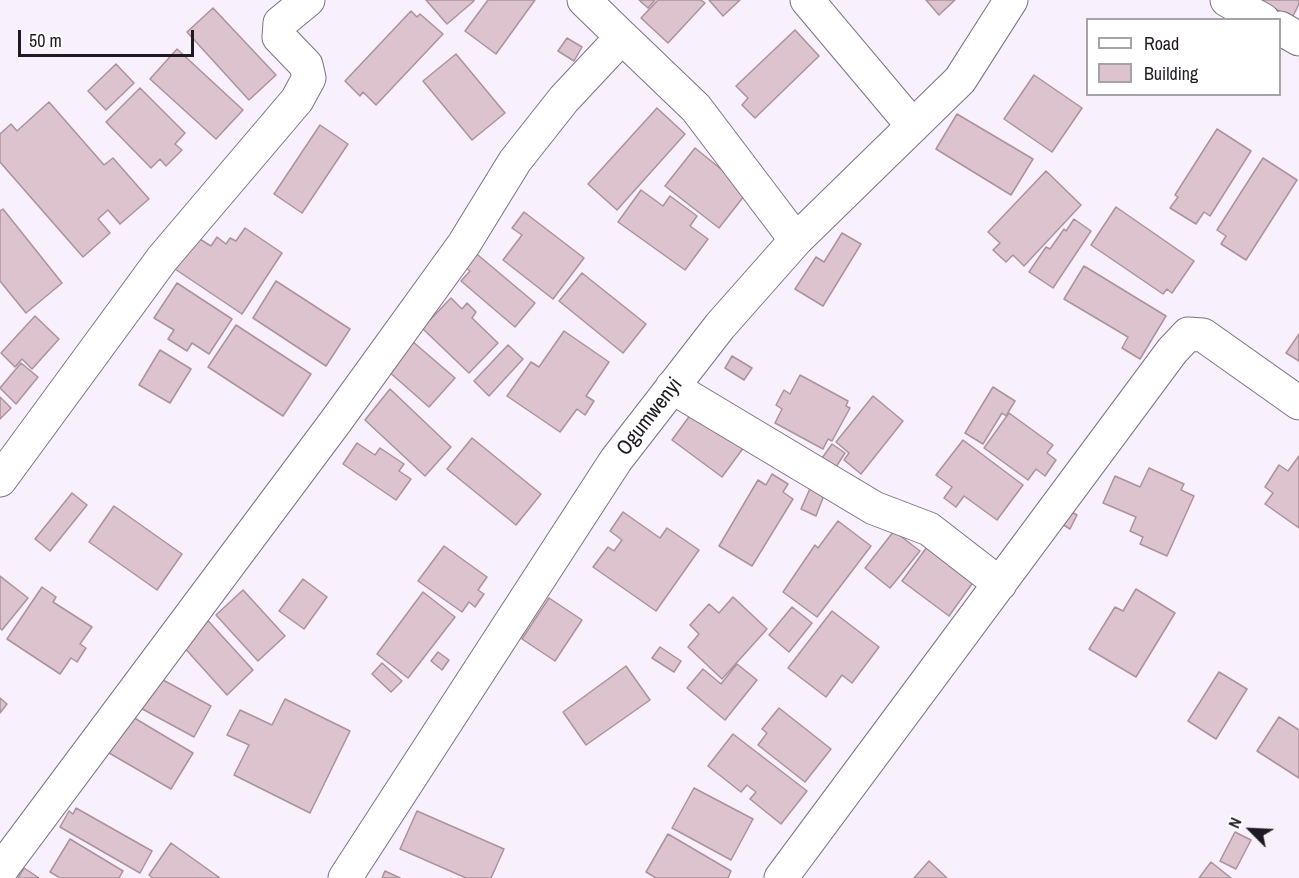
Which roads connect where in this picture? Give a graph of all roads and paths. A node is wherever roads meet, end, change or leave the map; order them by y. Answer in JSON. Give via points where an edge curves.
{"nodes":[{"id":1,"x":308,"y":0,"type":"edge"},
{"id":2,"x":584,"y":0,"type":"edge"},
{"id":3,"x":807,"y":0,"type":"edge"},
{"id":4,"x":1011,"y":0,"type":"edge"},
{"id":5,"x":1227,"y":0,"type":"edge"},
{"id":6,"x":1259,"y":18,"type":"edge"},
{"id":7,"x":1281,"y":29,"type":"edge"},
{"id":8,"x":622,"y":37,"type":"junction"},
{"id":9,"x":1299,"y":39,"type":"edge"},
{"id":10,"x":913,"y":126,"type":"junction"},
{"id":11,"x":796,"y":240,"type":"junction"},
{"id":12,"x":672,"y":387,"type":"junction"},
{"id":13,"x":1299,"y":403,"type":"edge"},
{"id":14,"x":0,"y":480,"type":"edge"},
{"id":15,"x":1000,"y":584,"type":"junction"},
{"id":16,"x":0,"y":871,"type":"edge"},
{"id":17,"x":345,"y":878,"type":"edge"},
{"id":18,"x":781,"y":878,"type":"edge"}],
"edges":[{"from":1,"to":14,"type":"street","via":[[280,23],[279,37],[306,65],[309,78],[297,100],[162,259]]},
{"from":2,"to":8,"type":"street"},
{"from":3,"to":10,"type":"street"},
{"from":4,"to":10,"type":"street","name":"Ogumwenyi","via":[[960,80]]},
{"from":5,"to":6,"type":"street"},
{"from":7,"to":9,"type":"street"},
{"from":8,"to":11,"type":"street","via":[[696,108]]},
{"from":8,"to":16,"type":"street","via":[[564,99],[515,161],[464,244],[336,421]]},
{"from":10,"to":11,"type":"street","name":"Ogumwenyi"},
{"from":11,"to":12,"type":"street","name":"Ogumwenyi"},
{"from":12,"to":15,"type":"street","via":[[874,508],[929,529]]},
{"from":12,"to":17,"type":"street","name":"Ogumwenyi","via":[[616,460]]},
{"from":13,"to":15,"type":"street","via":[[1203,335],[1188,334]]},
{"from":15,"to":18,"type":"street"}]}
